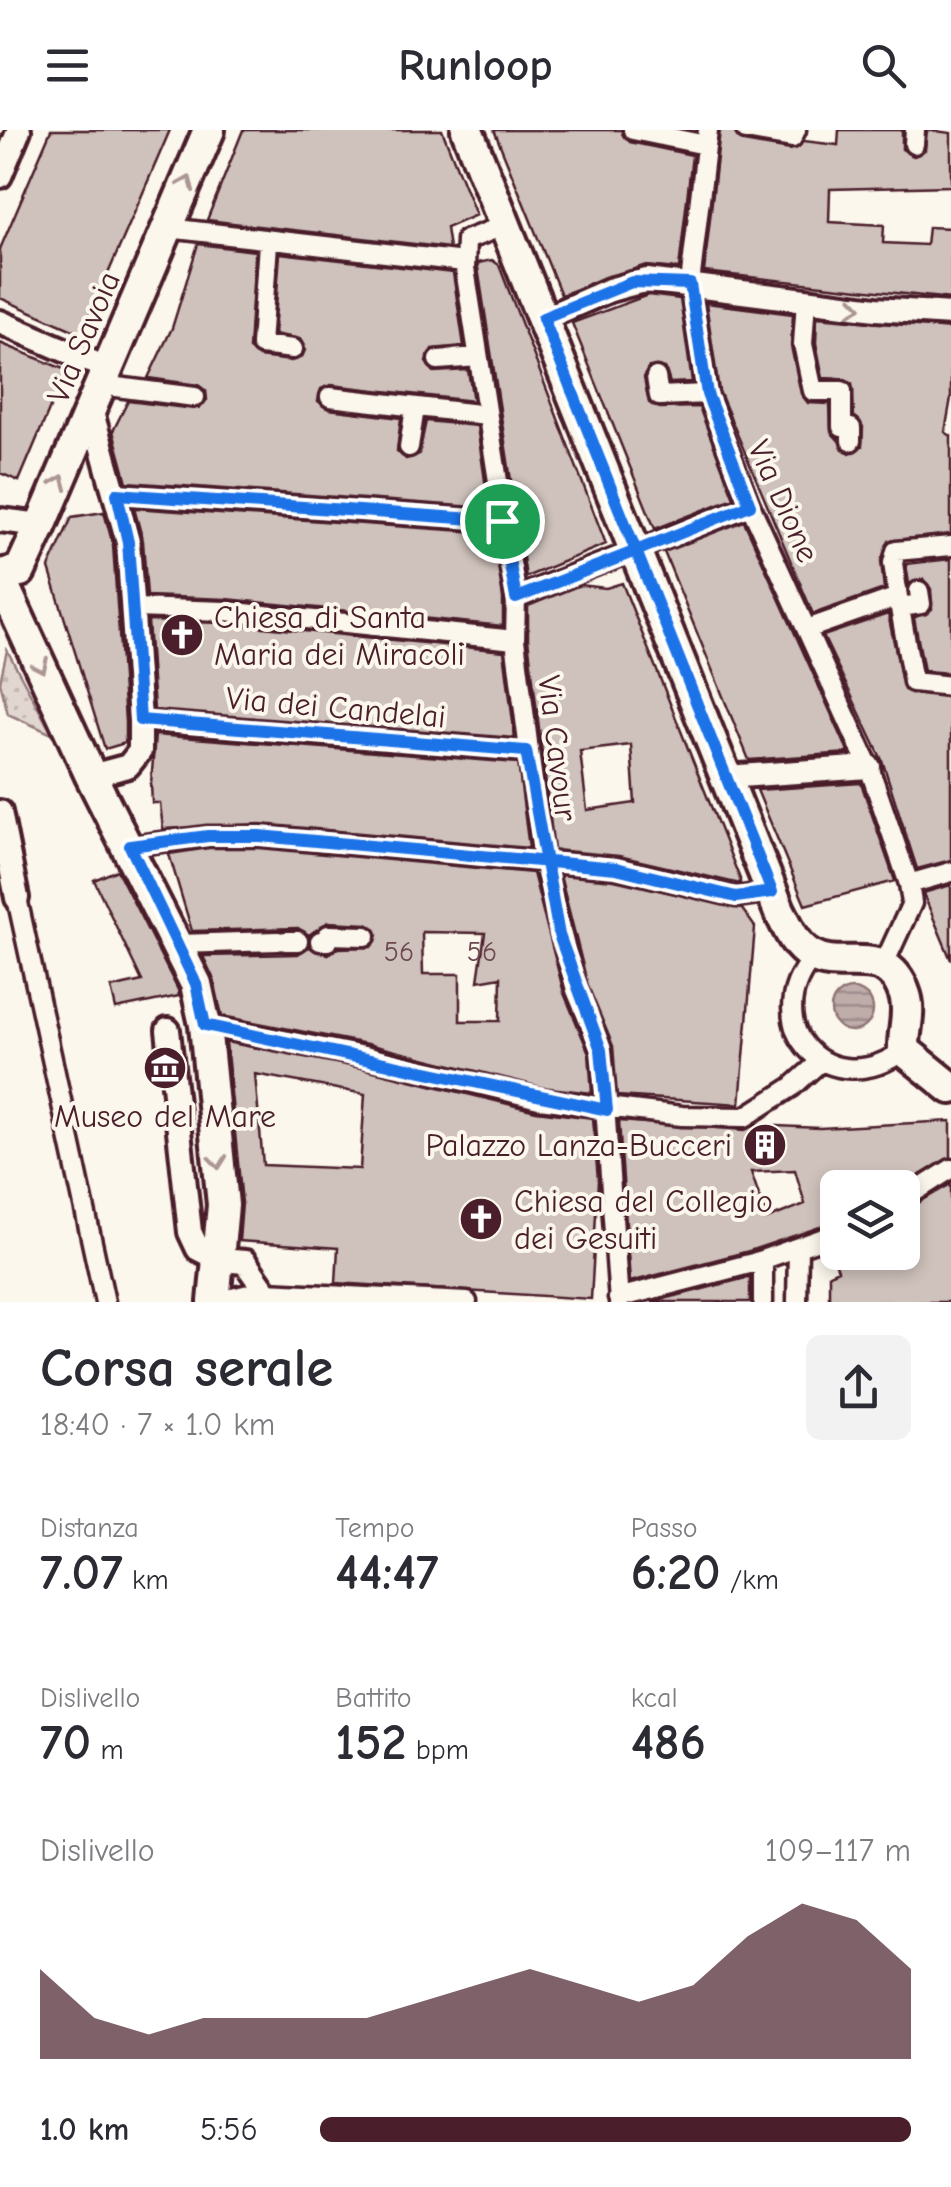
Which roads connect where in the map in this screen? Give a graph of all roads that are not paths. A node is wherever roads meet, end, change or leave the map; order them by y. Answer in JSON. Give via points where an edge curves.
{"nodes":[{"id":1,"x":20,"y":130,"type":"edge"},
{"id":2,"x":210,"y":130,"type":"edge"},
{"id":3,"x":467,"y":130,"type":"edge"},
{"id":4,"x":633,"y":130,"type":"edge"},
{"id":5,"x":746,"y":130,"type":"edge"},
{"id":6,"x":796,"y":130,"type":"edge"},
{"id":7,"x":707,"y":137,"type":"edge"},
{"id":8,"x":0,"y":176,"type":"edge"},
{"id":9,"x":506,"y":225,"type":"junction"},
{"id":10,"x":168,"y":228,"type":"junction"},
{"id":11,"x":268,"y":242,"type":"junction"},
{"id":12,"x":460,"y":265,"type":"junction"},
{"id":13,"x":690,"y":284,"type":"junction"},
{"id":14,"x":806,"y":300,"type":"junction"},
{"id":15,"x":951,"y":314,"type":"edge"},
{"id":16,"x":543,"y":318,"type":"junction"},
{"id":17,"x":0,"y":322,"type":"edge"},
{"id":18,"x":293,"y":349,"type":"dead end"},
{"id":19,"x":478,"y":356,"type":"junction"},
{"id":20,"x":438,"y":360,"type":"dead end"},
{"id":21,"x":656,"y":376,"type":"dead end"},
{"id":22,"x":100,"y":388,"type":"junction"},
{"id":23,"x":707,"y":394,"type":"junction"},
{"id":24,"x":195,"y":397,"type":"dead end"},
{"id":25,"x":330,"y":397,"type":"dead end"},
{"id":26,"x":415,"y":408,"type":"junction"},
{"id":27,"x":487,"y":414,"type":"junction"},
{"id":28,"x":851,"y":441,"type":"dead end"},
{"id":29,"x":409,"y":447,"type":"dead end"},
{"id":30,"x":117,"y":494,"type":"junction"},
{"id":31,"x":750,"y":505,"type":"junction"},
{"id":32,"x":0,"y":520,"type":"edge"},
{"id":33,"x":502,"y":521,"type":"junction"},
{"id":34,"x":42,"y":526,"type":"junction"},
{"id":35,"x":951,"y":546,"type":"edge"},
{"id":36,"x":636,"y":551,"type":"junction"},
{"id":37,"x":7,"y":575,"type":"edge"},
{"id":38,"x":919,"y":591,"type":"dead end"},
{"id":39,"x":516,"y":598,"type":"junction"},
{"id":40,"x":899,"y":602,"type":"junction"},
{"id":41,"x":134,"y":608,"type":"junction"},
{"id":42,"x":810,"y":628,"type":"junction"},
{"id":43,"x":515,"y":640,"type":"junction"},
{"id":44,"x":951,"y":686,"type":"edge"},
{"id":45,"x":140,"y":720,"type":"junction"},
{"id":46,"x":526,"y":751,"type":"junction"},
{"id":47,"x":869,"y":767,"type":"junction"},
{"id":48,"x":91,"y":776,"type":"junction"},
{"id":49,"x":726,"y":777,"type":"junction"},
{"id":50,"x":0,"y":812,"type":"edge"},
{"id":51,"x":130,"y":846,"type":"junction"},
{"id":52,"x":543,"y":862,"type":"junction"},
{"id":53,"x":951,"y":872,"type":"edge"},
{"id":54,"x":912,"y":881,"type":"junction"},
{"id":55,"x":16,"y":898,"type":"joint"},
{"id":56,"x":775,"y":901,"type":"junction"},
{"id":57,"x":366,"y":936,"type":"dead end"},
{"id":58,"x":287,"y":941,"type":"dead end"},
{"id":59,"x":320,"y":941,"type":"dead end"},
{"id":60,"x":178,"y":944,"type":"junction"},
{"id":61,"x":813,"y":957,"type":"junction"},
{"id":62,"x":883,"y":966,"type":"junction"},
{"id":63,"x":205,"y":1025,"type":"junction"},
{"id":64,"x":168,"y":1030,"type":"dead end"},
{"id":65,"x":904,"y":1050,"type":"junction"},
{"id":66,"x":821,"y":1060,"type":"junction"},
{"id":67,"x":951,"y":1088,"type":"edge"},
{"id":68,"x":607,"y":1110,"type":"junction"},
{"id":69,"x":951,"y":1168,"type":"edge"},
{"id":70,"x":920,"y":1188,"type":"edge"},
{"id":71,"x":820,"y":1240,"type":"edge"},
{"id":72,"x":798,"y":1249,"type":"junction"},
{"id":73,"x":220,"y":1260,"type":"junction"},
{"id":74,"x":763,"y":1260,"type":"junction"},
{"id":75,"x":273,"y":1296,"type":"edge"},
{"id":76,"x":618,"y":1300,"type":"edge"},
{"id":77,"x":105,"y":1302,"type":"edge"},
{"id":78,"x":214,"y":1302,"type":"edge"},
{"id":79,"x":224,"y":1302,"type":"edge"},
{"id":80,"x":467,"y":1302,"type":"edge"},
{"id":81,"x":763,"y":1302,"type":"edge"},
{"id":82,"x":797,"y":1302,"type":"edge"}],
"edges":[{"from":1,"to":8,"type":"street"},
{"from":10,"to":2,"type":"street","name":"Via Savoia","one_way":true},
{"from":3,"to":9,"type":"street"},
{"from":4,"to":7,"type":"street"},
{"from":5,"to":6,"type":"street","via":[[792,138]]},
{"from":7,"to":13,"type":"street","name":"Via Dione"},
{"from":9,"to":12,"type":"street","via":[[466,240]]},
{"from":9,"to":16,"type":"street"},
{"from":10,"to":11,"type":"street"},
{"from":10,"to":22,"type":"street","name":"Via Savoia"},
{"from":11,"to":12,"type":"street"},
{"from":11,"to":18,"type":"street","via":[[262,345]]},
{"from":12,"to":19,"type":"street","name":"Via Cavour"},
{"from":13,"to":14,"type":"street"},
{"from":13,"to":16,"type":"street","via":[[632,282]]},
{"from":13,"to":23,"type":"street","name":"Via Dione"},
{"from":14,"to":15,"type":"street","one_way":true},
{"from":14,"to":28,"type":"street","via":[[803,344],[813,391],[842,392],[842,427],[852,428]]},
{"from":16,"to":36,"type":"street"},
{"from":17,"to":22,"type":"street"},
{"from":19,"to":20,"type":"street"},
{"from":19,"to":27,"type":"street","name":"Via Cavour"},
{"from":21,"to":23,"type":"street","via":[[659,396]]},
{"from":22,"to":24,"type":"street"},
{"from":22,"to":30,"type":"street"},
{"from":34,"to":22,"type":"street","name":"Via Savoia","one_way":true},
{"from":23,"to":31,"type":"street","name":"Via Dione"},
{"from":25,"to":26,"type":"street"},
{"from":26,"to":27,"type":"street"},
{"from":26,"to":29,"type":"street"},
{"from":27,"to":33,"type":"street","name":"Via Cavour"},
{"from":30,"to":33,"type":"street"},
{"from":30,"to":41,"type":"street"},
{"from":31,"to":36,"type":"street"},
{"from":31,"to":42,"type":"street","name":"Via Dione"},
{"from":32,"to":34,"type":"street"},
{"from":33,"to":39,"type":"street","name":"Via Cavour"},
{"from":34,"to":37,"type":"street","name":"Via Savoia"},
{"from":35,"to":40,"type":"street","via":[[896,551]]},
{"from":36,"to":39,"type":"street"},
{"from":36,"to":49,"type":"street"},
{"from":37,"to":48,"type":"street","one_way":true},
{"from":38,"to":40,"type":"street","via":[[921,604]]},
{"from":39,"to":43,"type":"street","name":"Via Cavour"},
{"from":40,"to":42,"type":"street"},
{"from":40,"to":44,"type":"street","via":[[914,682]]},
{"from":41,"to":43,"type":"street"},
{"from":41,"to":45,"type":"street"},
{"from":42,"to":47,"type":"street","name":"Via Dione"},
{"from":43,"to":46,"type":"street","name":"Via Cavour"},
{"from":45,"to":46,"type":"street","name":"Via dei Candelai"},
{"from":45,"to":48,"type":"street","via":[[140,751],[128,766]]},
{"from":46,"to":52,"type":"street","name":"Via Cavour"},
{"from":47,"to":49,"type":"street"},
{"from":47,"to":54,"type":"street","name":"Via Dione"},
{"from":48,"to":51,"type":"street"},
{"from":49,"to":56,"type":"street"},
{"from":50,"to":55,"type":"street"},
{"from":51,"to":52,"type":"street","via":[[260,836]]},
{"from":51,"to":60,"type":"street"},
{"from":52,"to":56,"type":"street","via":[[616,868]]},
{"from":52,"to":68,"type":"street","name":"Via Cavour","via":[[564,953],[601,1050]]},
{"from":53,"to":54,"type":"street"},
{"from":54,"to":62,"type":"street","via":[[912,904]]},
{"from":55,"to":77,"type":"street"},
{"from":56,"to":61,"type":"street","via":[[798,945]]},
{"from":57,"to":59,"type":"street","via":[[328,935]]},
{"from":58,"to":60,"type":"street"},
{"from":60,"to":63,"type":"street"},
{"from":61,"to":62,"type":"street"},
{"from":61,"to":66,"type":"street","via":[[800,972],[791,1011],[800,1039]]},
{"from":62,"to":65,"type":"street","via":[[905,995]]},
{"from":63,"to":68,"type":"street"},
{"from":63,"to":73,"type":"street","one_way":true,"via":[[222,1204]]},
{"from":64,"to":73,"type":"street","via":[[190,1232],[198,1249]]},
{"from":65,"to":66,"type":"street","via":[[864,1070]]},
{"from":65,"to":67,"type":"street"},
{"from":66,"to":68,"type":"street","via":[[745,1117]]},
{"from":68,"to":76,"type":"street","name":"Via Cavour"},
{"from":69,"to":70,"type":"street"},
{"from":71,"to":72,"type":"street"},
{"from":72,"to":74,"type":"street"},
{"from":72,"to":82,"type":"street"},
{"from":73,"to":75,"type":"street","via":[[245,1262]]},
{"from":73,"to":78,"type":"street"},
{"from":74,"to":76,"type":"street"},
{"from":74,"to":81,"type":"street"},
{"from":75,"to":79,"type":"street"},
{"from":75,"to":80,"type":"street"}]}
